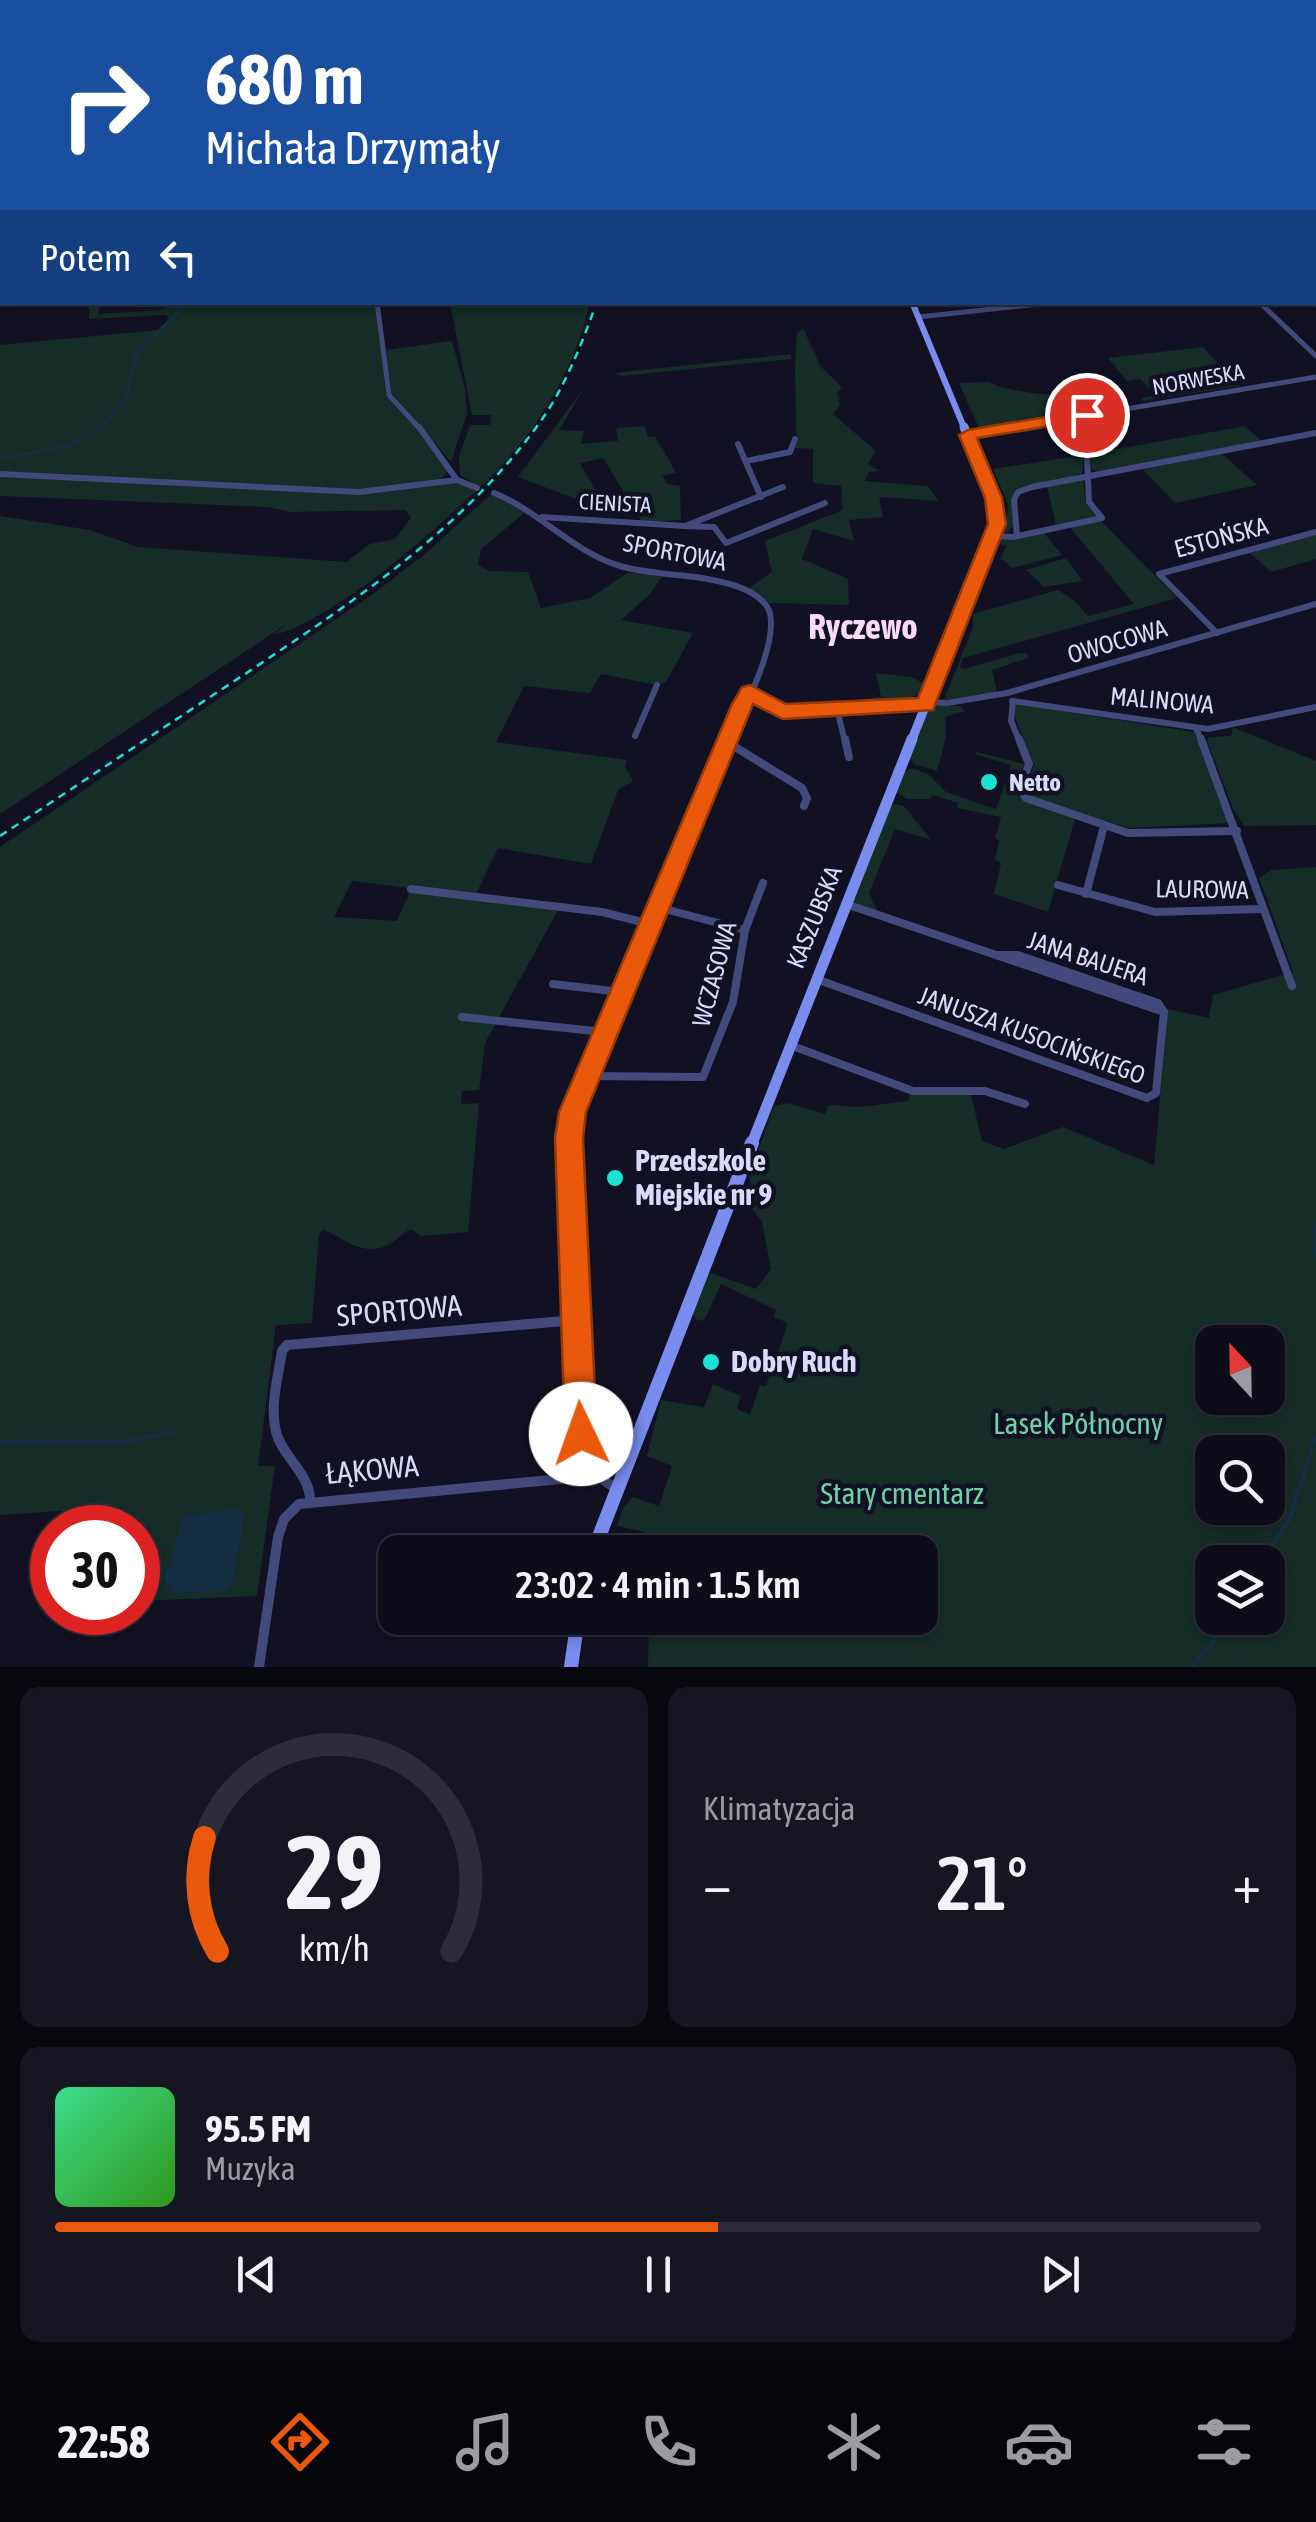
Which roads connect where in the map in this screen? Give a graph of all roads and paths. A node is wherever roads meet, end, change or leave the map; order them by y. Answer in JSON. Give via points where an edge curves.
{"nodes":[{"id":1,"x":377,"y":305,"type":"edge"},
{"id":2,"x":913,"y":305,"type":"edge"},
{"id":3,"x":1027,"y":305,"type":"edge"},
{"id":4,"x":1262,"y":305,"type":"edge"},
{"id":5,"x":918,"y":316,"type":"junction"},
{"id":6,"x":1316,"y":356,"type":"edge"},
{"id":7,"x":1316,"y":376,"type":"edge"},
{"id":8,"x":1316,"y":433,"type":"edge"},
{"id":9,"x":968,"y":435,"type":"junction"},
{"id":10,"x":795,"y":439,"type":"dead end"},
{"id":11,"x":738,"y":444,"type":"dead end"},
{"id":12,"x":1087,"y":457,"type":"dead end"},
{"id":13,"x":746,"y":461,"type":"junction"},
{"id":14,"x":0,"y":474,"type":"edge"},
{"id":15,"x":1086,"y":476,"type":"junction"},
{"id":16,"x":457,"y":480,"type":"junction"},
{"id":17,"x":783,"y":486,"type":"dead end"},
{"id":18,"x":478,"y":488,"type":"dead end"},
{"id":19,"x":494,"y":493,"type":"dead end"},
{"id":20,"x":761,"y":497,"type":"junction"},
{"id":21,"x":825,"y":503,"type":"dead end"},
{"id":22,"x":542,"y":517,"type":"junction"},
{"id":23,"x":685,"y":526,"type":"junction"},
{"id":24,"x":1316,"y":532,"type":"edge"},
{"id":25,"x":994,"y":536,"type":"junction"},
{"id":26,"x":1018,"y":536,"type":"junction"},
{"id":27,"x":1316,"y":604,"type":"edge"},
{"id":28,"x":1217,"y":633,"type":"junction"},
{"id":29,"x":657,"y":685,"type":"dead end"},
{"id":30,"x":750,"y":692,"type":"junction"},
{"id":31,"x":1010,"y":697,"type":"junction"},
{"id":32,"x":927,"y":704,"type":"junction"},
{"id":33,"x":1316,"y":707,"type":"edge"},
{"id":34,"x":837,"y":709,"type":"junction"},
{"id":35,"x":1196,"y":728,"type":"junction"},
{"id":36,"x":635,"y":736,"type":"dead end"},
{"id":37,"x":726,"y":742,"type":"junction"},
{"id":38,"x":848,"y":757,"type":"dead end"},
{"id":39,"x":804,"y":806,"type":"dead end"},
{"id":40,"x":1104,"y":826,"type":"junction"},
{"id":41,"x":1238,"y":830,"type":"junction"},
{"id":42,"x":763,"y":883,"type":"dead end"},
{"id":43,"x":1058,"y":886,"type":"dead end"},
{"id":44,"x":412,"y":890,"type":"dead end"},
{"id":45,"x":1087,"y":890,"type":"junction"},
{"id":46,"x":846,"y":904,"type":"junction"},
{"id":47,"x":657,"y":908,"type":"junction"},
{"id":48,"x":1261,"y":910,"type":"junction"},
{"id":49,"x":650,"y":924,"type":"junction"},
{"id":50,"x":744,"y":930,"type":"junction"},
{"id":51,"x":816,"y":978,"type":"junction"},
{"id":52,"x":553,"y":984,"type":"dead end"},
{"id":53,"x":1292,"y":986,"type":"dead end"},
{"id":54,"x":620,"y":992,"type":"junction"},
{"id":55,"x":1164,"y":1012,"type":"joint"},
{"id":56,"x":462,"y":1017,"type":"dead end"},
{"id":57,"x":604,"y":1032,"type":"junction"},
{"id":58,"x":790,"y":1046,"type":"junction"},
{"id":59,"x":586,"y":1076,"type":"junction"},
{"id":60,"x":1026,"y":1104,"type":"dead end"},
{"id":61,"x":576,"y":1320,"type":"junction"},
{"id":62,"x":561,"y":1479,"type":"dead end"},
{"id":63,"x":615,"y":1488,"type":"junction"},
{"id":64,"x":310,"y":1500,"type":"junction"},
{"id":65,"x":599,"y":1535,"type":"edge"},
{"id":66,"x":576,"y":1635,"type":"edge"},
{"id":67,"x":259,"y":1667,"type":"edge"},
{"id":68,"x":571,"y":1667,"type":"edge"}],
"edges":[{"from":1,"to":16,"type":"street","via":[[389,395]]},
{"from":2,"to":5,"type":"main road","name":"KASZUBSKA"},
{"from":3,"to":5,"type":"street"},
{"from":4,"to":6,"type":"street"},
{"from":5,"to":9,"type":"main road","name":"KASZUBSKA"},
{"from":7,"to":9,"type":"street","name":"NORWESKA"},
{"from":8,"to":15,"type":"street"},
{"from":9,"to":25,"type":"main road","name":"KASZUBSKA","via":[[997,510]]},
{"from":10,"to":13,"type":"street","via":[[786,454]]},
{"from":11,"to":13,"type":"street"},
{"from":12,"to":15,"type":"street"},
{"from":13,"to":20,"type":"street"},
{"from":14,"to":16,"type":"street","via":[[359,492]]},
{"from":15,"to":26,"type":"street","via":[[1018,492]]},
{"from":15,"to":26,"type":"street","via":[[1089,502],[1102,518]]},
{"from":16,"to":18,"type":"street"},
{"from":17,"to":20,"type":"street","name":"CIENISTA"},
{"from":19,"to":22,"type":"street","name":"SPORTOWA"},
{"from":20,"to":23,"type":"street","name":"CIENISTA"},
{"from":21,"to":23,"type":"street","name":"CIENISTA","via":[[726,544],[714,528]]},
{"from":22,"to":23,"type":"street","name":"CIENISTA"},
{"from":22,"to":30,"type":"street","name":"SPORTOWA","via":[[615,564],[735,587],[762,601],[770,622]]},
{"from":24,"to":28,"type":"street","name":"ESTOŃSKA","via":[[1159,574]]},
{"from":25,"to":26,"type":"street"},
{"from":25,"to":32,"type":"main road","name":"KASZUBSKA"},
{"from":27,"to":28,"type":"street","name":"OWOCOWA"},
{"from":28,"to":31,"type":"street","name":"OWOCOWA"},
{"from":29,"to":36,"type":"street"},
{"from":30,"to":34,"type":"street","name":"OWOCOWA","via":[[780,711]]},
{"from":30,"to":37,"type":"street","name":"SPORTOWA"},
{"from":31,"to":32,"type":"street","name":"OWOCOWA"},
{"from":31,"to":35,"type":"street","name":"MALINOWA"},
{"from":31,"to":40,"type":"street","via":[[1011,721],[1029,764],[1022,796]]},
{"from":32,"to":34,"type":"street","name":"OWOCOWA"},
{"from":32,"to":46,"type":"main road","name":"KASZUBSKA"},
{"from":33,"to":35,"type":"street","name":"MALINOWA"},
{"from":34,"to":38,"type":"street"},
{"from":35,"to":41,"type":"street"},
{"from":37,"to":39,"type":"street","via":[[802,788]]},
{"from":37,"to":47,"type":"street","name":"SPORTOWA"},
{"from":40,"to":41,"type":"street","via":[[1128,833]]},
{"from":40,"to":45,"type":"street"},
{"from":41,"to":48,"type":"street"},
{"from":42,"to":50,"type":"street","name":"WCZASOWA"},
{"from":43,"to":45,"type":"street","name":"LAUROWA"},
{"from":44,"to":49,"type":"street","via":[[602,912]]},
{"from":45,"to":48,"type":"street","name":"LAUROWA","via":[[1101,900],[1155,912]]},
{"from":46,"to":51,"type":"main road","name":"KASZUBSKA"},
{"from":46,"to":55,"type":"street","name":"JANA BAUERA","via":[[992,955],[1013,954],[1160,1004]]},
{"from":47,"to":49,"type":"street","name":"SPORTOWA"},
{"from":47,"to":50,"type":"street"},
{"from":48,"to":53,"type":"street"},
{"from":49,"to":54,"type":"street","name":"SPORTOWA"},
{"from":50,"to":59,"type":"street","name":"WCZASOWA","via":[[733,1002],[703,1076]]},
{"from":51,"to":55,"type":"street","name":"JANUSZA KUSOCIŃSKIEGO","via":[[1147,1098],[1156,1094]]},
{"from":51,"to":58,"type":"main road","name":"KASZUBSKA"},
{"from":52,"to":54,"type":"street"},
{"from":54,"to":57,"type":"street","name":"SPORTOWA"},
{"from":56,"to":57,"type":"street"},
{"from":57,"to":59,"type":"street","name":"SPORTOWA"},
{"from":58,"to":60,"type":"street","via":[[913,1091],[985,1091]]},
{"from":58,"to":63,"type":"main road","name":"KASZUBSKA"},
{"from":59,"to":61,"type":"street","name":"SPORTOWA","via":[[569,1138]]},
{"from":61,"to":63,"type":"street","name":"SPORTOWA","via":[[583,1454],[589,1470]]},
{"from":61,"to":64,"type":"street","name":"SPORTOWA","via":[[286,1345],[273,1432],[310,1487]]},
{"from":62,"to":64,"type":"street","name":"ŁĄKOWA"},
{"from":63,"to":65,"type":"main road","name":"KASZUBSKA"},
{"from":64,"to":67,"type":"street","name":"ŁĄKOWA","via":[[280,1526]]},
{"from":66,"to":68,"type":"main road"}]}
